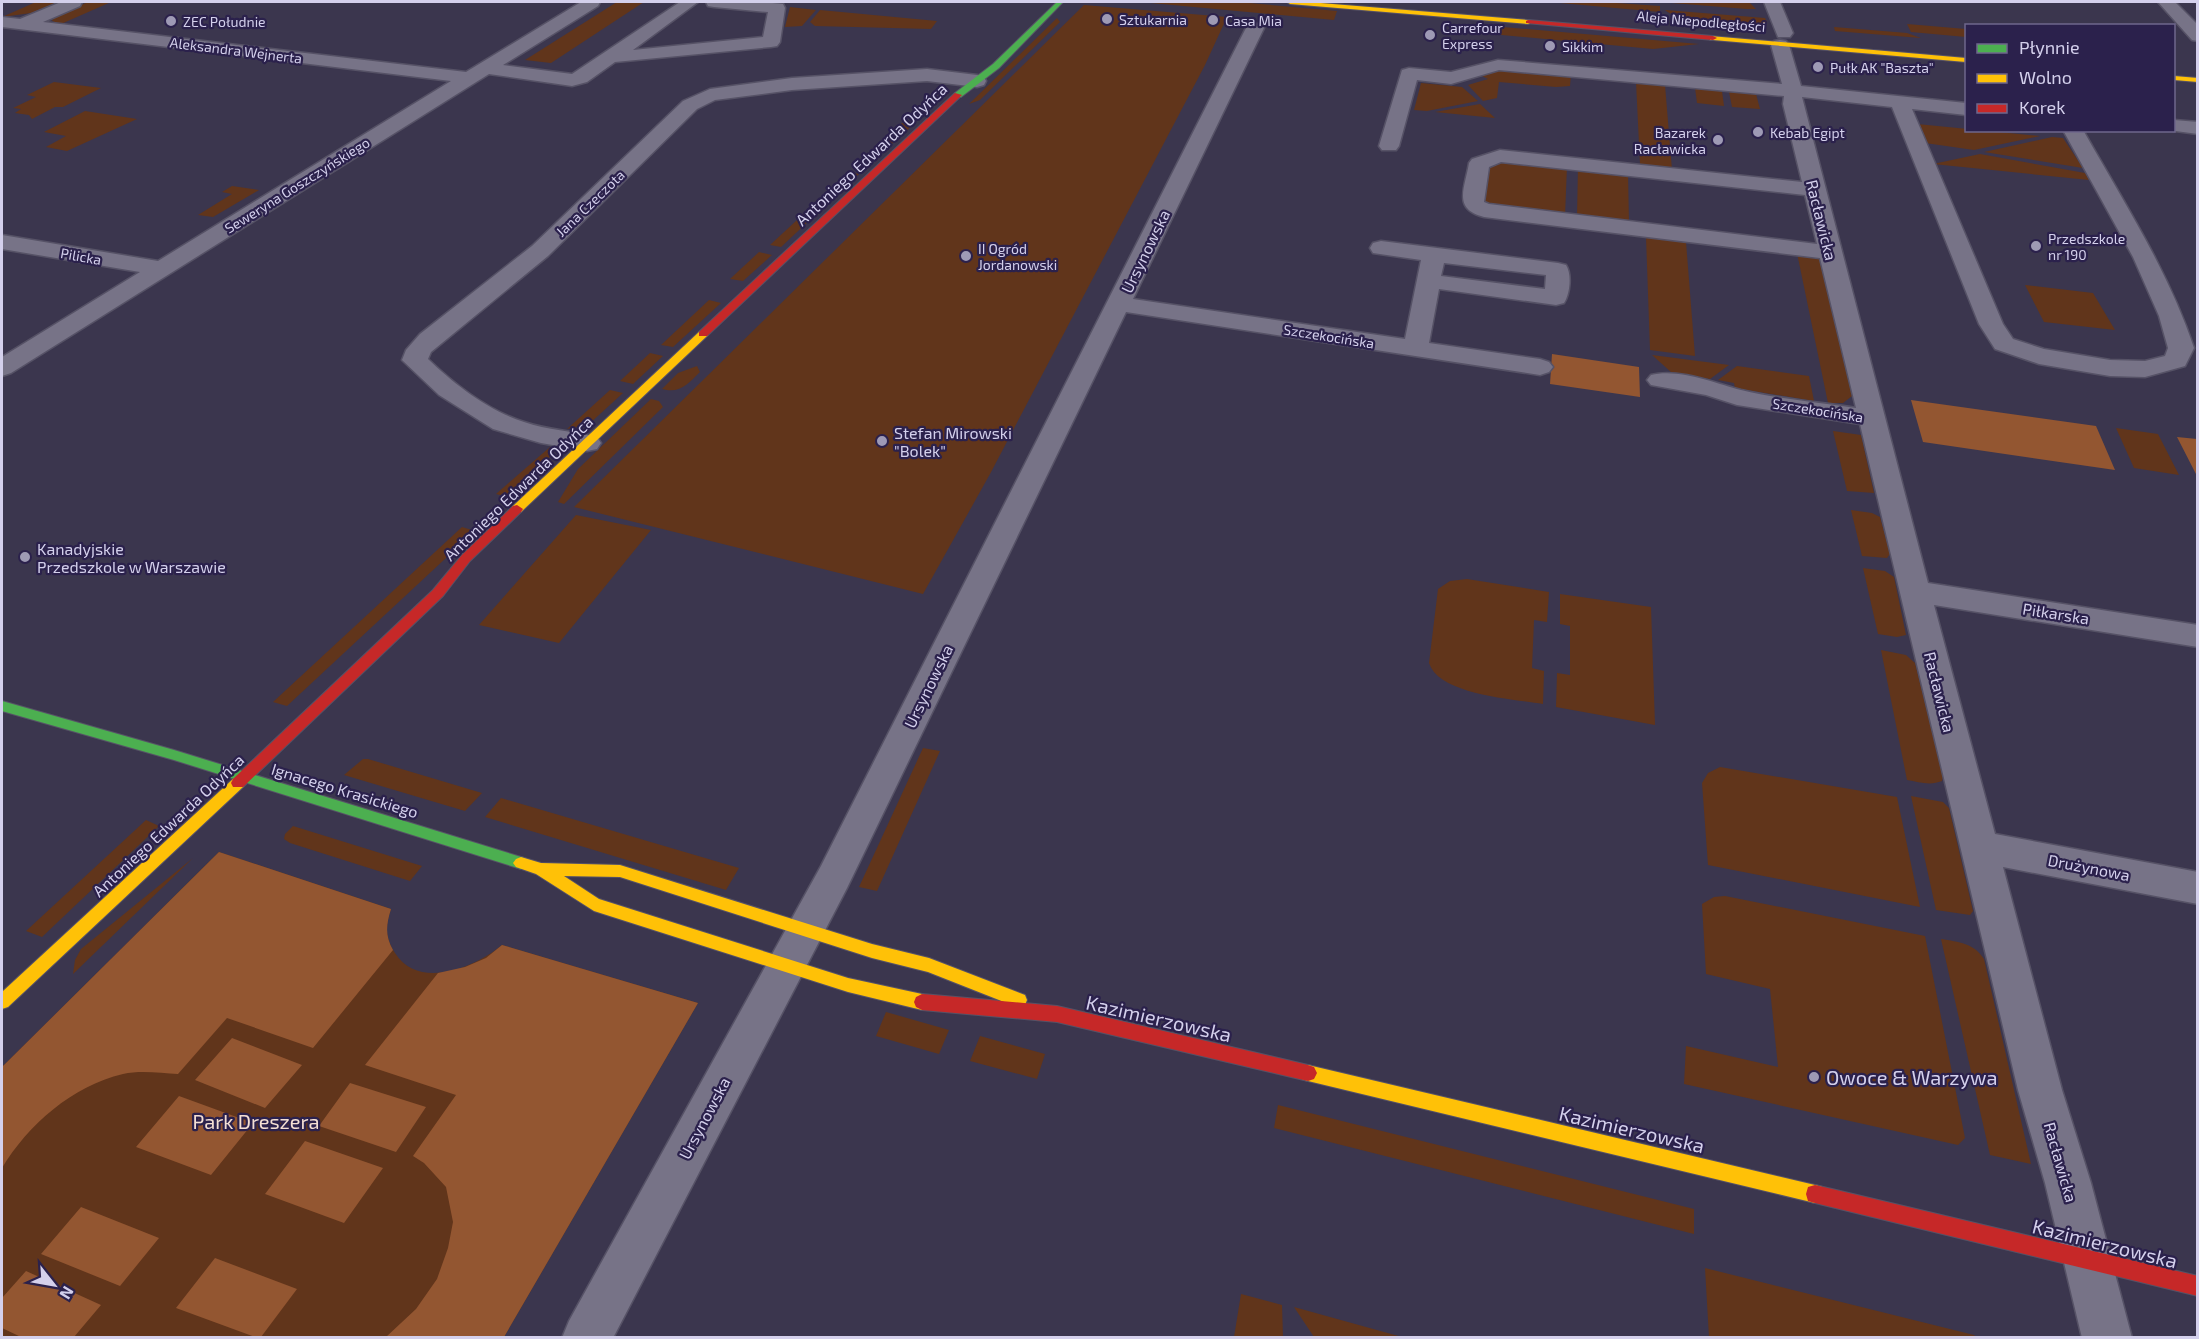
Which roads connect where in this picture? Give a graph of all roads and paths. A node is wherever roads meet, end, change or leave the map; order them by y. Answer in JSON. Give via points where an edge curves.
{"nodes":[{"id":1,"x":74,"y":2,"type":"edge"},
{"id":2,"x":592,"y":2,"type":"edge"},
{"id":3,"x":690,"y":2,"type":"edge"},
{"id":4,"x":714,"y":2,"type":"edge"},
{"id":5,"x":1060,"y":2,"type":"edge"},
{"id":6,"x":1290,"y":2,"type":"edge"},
{"id":7,"x":1416,"y":2,"type":"edge"},
{"id":8,"x":1772,"y":2,"type":"edge"},
{"id":9,"x":2166,"y":2,"type":"edge"},
{"id":10,"x":2190,"y":3,"type":"dead end"},
{"id":11,"x":2,"y":22,"type":"edge"},
{"id":12,"x":21,"y":24,"type":"junction"},
{"id":13,"x":1255,"y":27,"type":"dead end"},
{"id":14,"x":2,"y":33,"type":"edge"},
{"id":15,"x":2198,"y":36,"type":"edge"},
{"id":16,"x":1782,"y":39,"type":"junction"},
{"id":17,"x":1965,"y":48,"type":"edge"},
{"id":18,"x":610,"y":57,"type":"junction"},
{"id":19,"x":1965,"y":60,"type":"edge"},
{"id":20,"x":2175,"y":66,"type":"edge"},
{"id":21,"x":2198,"y":68,"type":"edge"},
{"id":22,"x":477,"y":73,"type":"junction"},
{"id":23,"x":2175,"y":78,"type":"edge"},
{"id":24,"x":2198,"y":80,"type":"edge"},
{"id":25,"x":977,"y":81,"type":"junction"},
{"id":26,"x":1792,"y":92,"type":"junction"},
{"id":27,"x":1900,"y":103,"type":"junction"},
{"id":28,"x":1965,"y":109,"type":"edge"},
{"id":29,"x":2175,"y":126,"type":"edge"},
{"id":30,"x":2198,"y":128,"type":"edge"},
{"id":31,"x":2074,"y":132,"type":"edge"},
{"id":32,"x":1389,"y":146,"type":"dead end"},
{"id":33,"x":1814,"y":190,"type":"junction"},
{"id":34,"x":2,"y":242,"type":"edge"},
{"id":35,"x":1381,"y":248,"type":"dead end"},
{"id":36,"x":1830,"y":252,"type":"junction"},
{"id":37,"x":1434,"y":255,"type":"junction"},
{"id":38,"x":161,"y":269,"type":"junction"},
{"id":39,"x":1429,"y":281,"type":"junction"},
{"id":40,"x":1119,"y":304,"type":"junction"},
{"id":41,"x":1414,"y":349,"type":"junction"},
{"id":42,"x":1540,"y":367,"type":"dead end"},
{"id":43,"x":2,"y":368,"type":"edge"},
{"id":44,"x":1660,"y":380,"type":"dead end"},
{"id":45,"x":1871,"y":418,"type":"junction"},
{"id":46,"x":587,"y":443,"type":"junction"},
{"id":47,"x":1914,"y":591,"type":"junction"},
{"id":48,"x":2198,"y":636,"type":"edge"},
{"id":49,"x":2,"y":705,"type":"edge"},
{"id":50,"x":244,"y":776,"type":"junction"},
{"id":51,"x":1980,"y":847,"type":"junction"},
{"id":52,"x":541,"y":869,"type":"junction"},
{"id":53,"x":2198,"y":888,"type":"edge"},
{"id":54,"x":806,"y":930,"type":"junction"},
{"id":55,"x":787,"y":967,"type":"junction"},
{"id":56,"x":2,"y":1002,"type":"edge"},
{"id":57,"x":1057,"y":1014,"type":"junction"},
{"id":58,"x":2087,"y":1260,"type":"junction"},
{"id":59,"x":2198,"y":1286,"type":"edge"},
{"id":60,"x":586,"y":1338,"type":"edge"},
{"id":61,"x":2107,"y":1338,"type":"edge"}],
"edges":[{"from":1,"to":12,"type":"street"},
{"from":2,"to":22,"type":"street","name":"Seweryna Goszczyńskiego"},
{"from":3,"to":18,"type":"street","name":"Aleksandra Wejnerta"},
{"from":4,"to":18,"type":"street","via":[[777,8],[771,42]]},
{"from":5,"to":25,"type":"street","name":"Antoniego Edwarda Odyńca"},
{"from":6,"to":16,"type":"street","name":"Aleja Niepodległości"},
{"from":7,"to":16,"type":"street","name":"Aleja Niepodległości"},
{"from":8,"to":16,"type":"street","name":"Racławicka"},
{"from":9,"to":10,"type":"street"},
{"from":9,"to":15,"type":"street"},
{"from":11,"to":12,"type":"street","name":"Aleksandra Wejnerta"},
{"from":12,"to":14,"type":"street"},
{"from":12,"to":22,"type":"street","name":"Aleksandra Wejnerta"},
{"from":13,"to":40,"type":"street","name":"Ursynowska"},
{"from":16,"to":17,"type":"street","name":"Aleja Niepodległości"},
{"from":16,"to":19,"type":"street","name":"Aleja Niepodległości"},
{"from":16,"to":26,"type":"street","name":"Racławicka"},
{"from":18,"to":22,"type":"street","name":"Aleksandra Wejnerta","via":[[572,80]]},
{"from":20,"to":21,"type":"street"},
{"from":22,"to":38,"type":"street","name":"Seweryna Goszczyńskiego"},
{"from":23,"to":24,"type":"street"},
{"from":25,"to":46,"type":"street","name":"Antoniego Edwarda Odyńca","via":[[949,102]]},
{"from":25,"to":46,"type":"street","name":"Jana Czeczota","via":[[909,75],[710,95],[690,105],[540,251],[419,350],[415,360],[429,376],[494,419],[515,428]]},
{"from":26,"to":27,"type":"street"},
{"from":26,"to":32,"type":"street","via":[[1498,65],[1451,78],[1408,74]]},
{"from":26,"to":33,"type":"street","name":"Racławicka"},
{"from":27,"to":28,"type":"street"},
{"from":27,"to":31,"type":"street","via":[[1990,324],[2004,344],[2025,353],[2110,368],[2145,369],[2176,361],[2181,348],[2176,327],[2144,257]]},
{"from":29,"to":30,"type":"street"},
{"from":33,"to":36,"type":"street","name":"Racławicka"},
{"from":33,"to":36,"type":"street","via":[[1500,156],[1479,163],[1473,202],[1484,210]]},
{"from":34,"to":38,"type":"street","name":"Pilicka"},
{"from":35,"to":37,"type":"street"},
{"from":36,"to":45,"type":"street","name":"Racławicka"},
{"from":37,"to":39,"type":"street"},
{"from":37,"to":39,"type":"street","via":[[1558,270],[1556,298]]},
{"from":38,"to":43,"type":"street","name":"Seweryna Goszczyńskiego"},
{"from":39,"to":41,"type":"street"},
{"from":40,"to":41,"type":"street","name":"Szczekocińska"},
{"from":40,"to":54,"type":"street","name":"Ursynowska"},
{"from":41,"to":42,"type":"street","name":"Szczekocińska"},
{"from":44,"to":45,"type":"street","name":"Szczekocińska","via":[[1712,388],[1737,397]]},
{"from":45,"to":47,"type":"street","name":"Racławicka"},
{"from":46,"to":50,"type":"street","name":"Antoniego Edwarda Odyńca","via":[[466,558],[438,593]]},
{"from":47,"to":48,"type":"street","name":"Piłkarska"},
{"from":47,"to":51,"type":"street","name":"Racławicka"},
{"from":49,"to":50,"type":"street","name":"Ignacego Krasickiego"},
{"from":50,"to":52,"type":"street","name":"Ignacego Krasickiego"},
{"from":50,"to":56,"type":"street","name":"Antoniego Edwarda Odyńca"},
{"from":51,"to":53,"type":"street","name":"Drużynowa"},
{"from":51,"to":58,"type":"street","name":"Racławicka"},
{"from":52,"to":54,"type":"street","name":"Ignacego Krasickiego","via":[[620,871]]},
{"from":52,"to":55,"type":"street","name":"Ignacego Krasickiego","via":[[594,904]]},
{"from":54,"to":55,"type":"street","name":"Ursynowska"},
{"from":54,"to":57,"type":"street","name":"Kazimierzowska","via":[[929,965]]},
{"from":55,"to":57,"type":"street","name":"Kazimierzowska","via":[[912,1001]]},
{"from":55,"to":60,"type":"street","name":"Ursynowska"},
{"from":57,"to":58,"type":"street","name":"Kazimierzowska"},
{"from":58,"to":59,"type":"street","name":"Kazimierzowska"},
{"from":58,"to":61,"type":"street","name":"Racławicka"}]}
